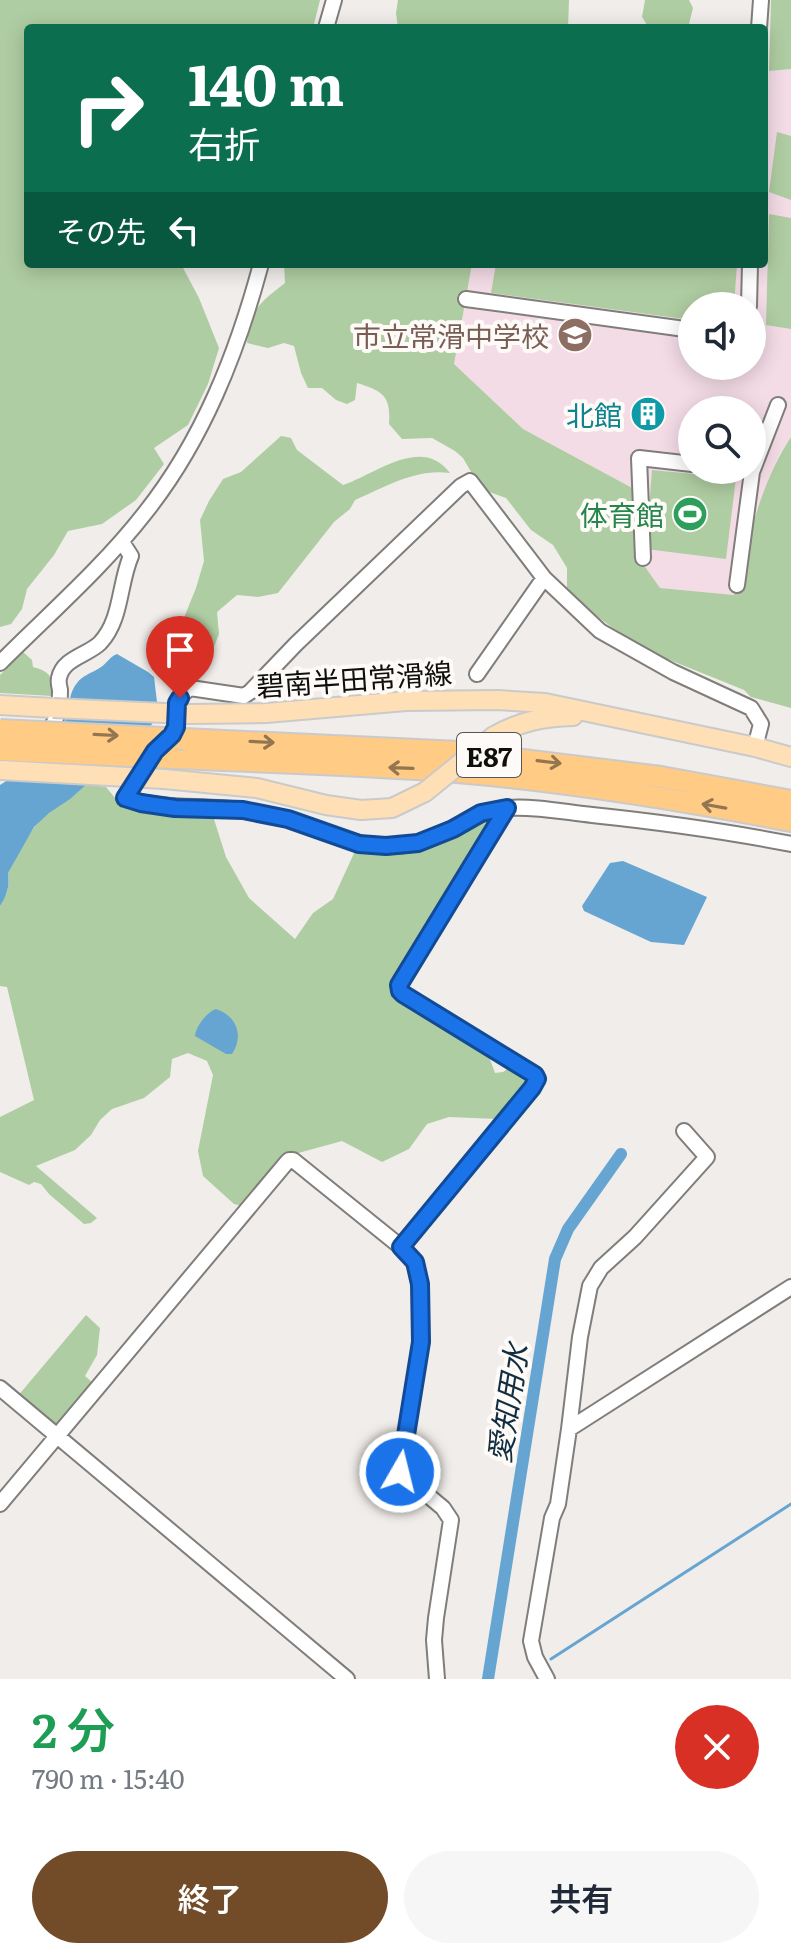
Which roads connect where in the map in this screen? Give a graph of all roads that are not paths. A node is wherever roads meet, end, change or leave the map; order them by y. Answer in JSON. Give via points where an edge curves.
{"nodes":[{"id":1,"x":334,"y":0,"type":"edge"},
{"id":2,"x":761,"y":0,"type":"edge"},
{"id":3,"x":327,"y":24,"type":"edge"},
{"id":4,"x":759,"y":24,"type":"edge"},
{"id":5,"x":260,"y":268,"type":"edge"},
{"id":6,"x":750,"y":268,"type":"edge"},
{"id":7,"x":749,"y":292,"type":"edge"},
{"id":8,"x":466,"y":299,"type":"dead end"},
{"id":9,"x":678,"y":328,"type":"edge"},
{"id":10,"x":778,"y":405,"type":"dead end"},
{"id":11,"x":766,"y":436,"type":"edge"},
{"id":12,"x":678,"y":462,"type":"edge"},
{"id":13,"x":750,"y":484,"type":"edge"},
{"id":14,"x":122,"y":542,"type":"junction"},
{"id":15,"x":643,"y":558,"type":"dead end"},
{"id":16,"x":544,"y":578,"type":"junction"},
{"id":17,"x":737,"y":585,"type":"dead end"},
{"id":18,"x":0,"y":663,"type":"edge"},
{"id":19,"x":477,"y":674,"type":"dead end"},
{"id":20,"x":471,"y":699,"type":"junction"},
{"id":21,"x":0,"y":705,"type":"edge"},
{"id":22,"x":600,"y":715,"type":"junction"},
{"id":23,"x":0,"y":730,"type":"edge"},
{"id":24,"x":494,"y":736,"type":"junction"},
{"id":25,"x":755,"y":747,"type":"junction"},
{"id":26,"x":0,"y":750,"type":"edge"},
{"id":27,"x":791,"y":757,"type":"edge"},
{"id":28,"x":0,"y":771,"type":"edge"},
{"id":29,"x":791,"y":801,"type":"edge"},
{"id":30,"x":507,"y":808,"type":"junction"},
{"id":31,"x":791,"y":821,"type":"edge"},
{"id":32,"x":791,"y":844,"type":"edge"},
{"id":33,"x":684,"y":1131,"type":"dead end"},
{"id":34,"x":401,"y":1247,"type":"junction"},
{"id":35,"x":791,"y":1287,"type":"edge"},
{"id":36,"x":0,"y":1388,"type":"edge"},
{"id":37,"x":569,"y":1429,"type":"junction"},
{"id":38,"x":57,"y":1437,"type":"junction"},
{"id":39,"x":0,"y":1504,"type":"edge"},
{"id":40,"x":347,"y":1679,"type":"edge"},
{"id":41,"x":437,"y":1679,"type":"edge"},
{"id":42,"x":547,"y":1679,"type":"edge"}],
"edges":[{"from":1,"to":3,"type":"street"},
{"from":2,"to":4,"type":"street"},
{"from":5,"to":14,"type":"street","via":[[219,390],[175,470]]},
{"from":6,"to":7,"type":"street"},
{"from":8,"to":9,"type":"street"},
{"from":10,"to":11,"type":"street"},
{"from":12,"to":15,"type":"street","via":[[639,458]]},
{"from":13,"to":17,"type":"street"},
{"from":14,"to":18,"type":"street"},
{"from":14,"to":28,"type":"street","via":[[131,556],[109,630],[90,651],[67,663],[59,677],[53,727]]},
{"from":16,"to":19,"type":"street"},
{"from":16,"to":25,"type":"street","via":[[600,631],[751,708],[761,724]]},
{"from":16,"to":30,"type":"street","via":[[478,489],[470,481],[464,483],[250,692],[244,696],[190,688],[184,693],[172,735],[155,751],[125,798],[175,808],[243,810],[288,819],[359,844],[386,846],[418,843],[481,813]]},
{"from":20,"to":21,"type":"main road","name":"碧南半田常滑線","bridge":true,"via":[[266,713]]},
{"from":20,"to":22,"type":"main road","name":"碧南半田常滑線","via":[[545,703]]},
{"from":20,"to":24,"type":"main road","name":"碧南半田常滑線","via":[[495,709],[499,716]]},
{"from":22,"to":24,"type":"main road","name":"碧南半田常滑線","via":[[545,717]]},
{"from":22,"to":25,"type":"main road","name":"碧南半田常滑線"},
{"from":23,"to":29,"type":"highway","number":"E87","one_way":true,"bridge":true,"via":[[460,752],[661,777]]},
{"from":24,"to":28,"type":"main road","name":"碧南半田常滑線","bridge":true,"via":[[425,792],[392,808],[361,810],[257,788],[164,779]]},
{"from":25,"to":27,"type":"main road","name":"碧南半田常滑線"},
{"from":31,"to":26,"type":"highway","number":"E87","one_way":true,"bridge":true,"via":[[658,796],[417,769]]},
{"from":30,"to":32,"type":"street","via":[[669,823]]},
{"from":30,"to":34,"type":"street","via":[[399,987],[537,1079]]},
{"from":33,"to":37,"type":"street","via":[[707,1157],[590,1286]]},
{"from":34,"to":38,"type":"street","via":[[289,1160]]},
{"from":34,"to":41,"type":"street","via":[[415,1262],[420,1284],[421,1342],[400,1472],[451,1520],[434,1640]]},
{"from":35,"to":37,"type":"street"},
{"from":36,"to":38,"type":"street"},
{"from":37,"to":42,"type":"street","via":[[531,1641]]},
{"from":38,"to":39,"type":"street"},
{"from":38,"to":40,"type":"street"}]}
